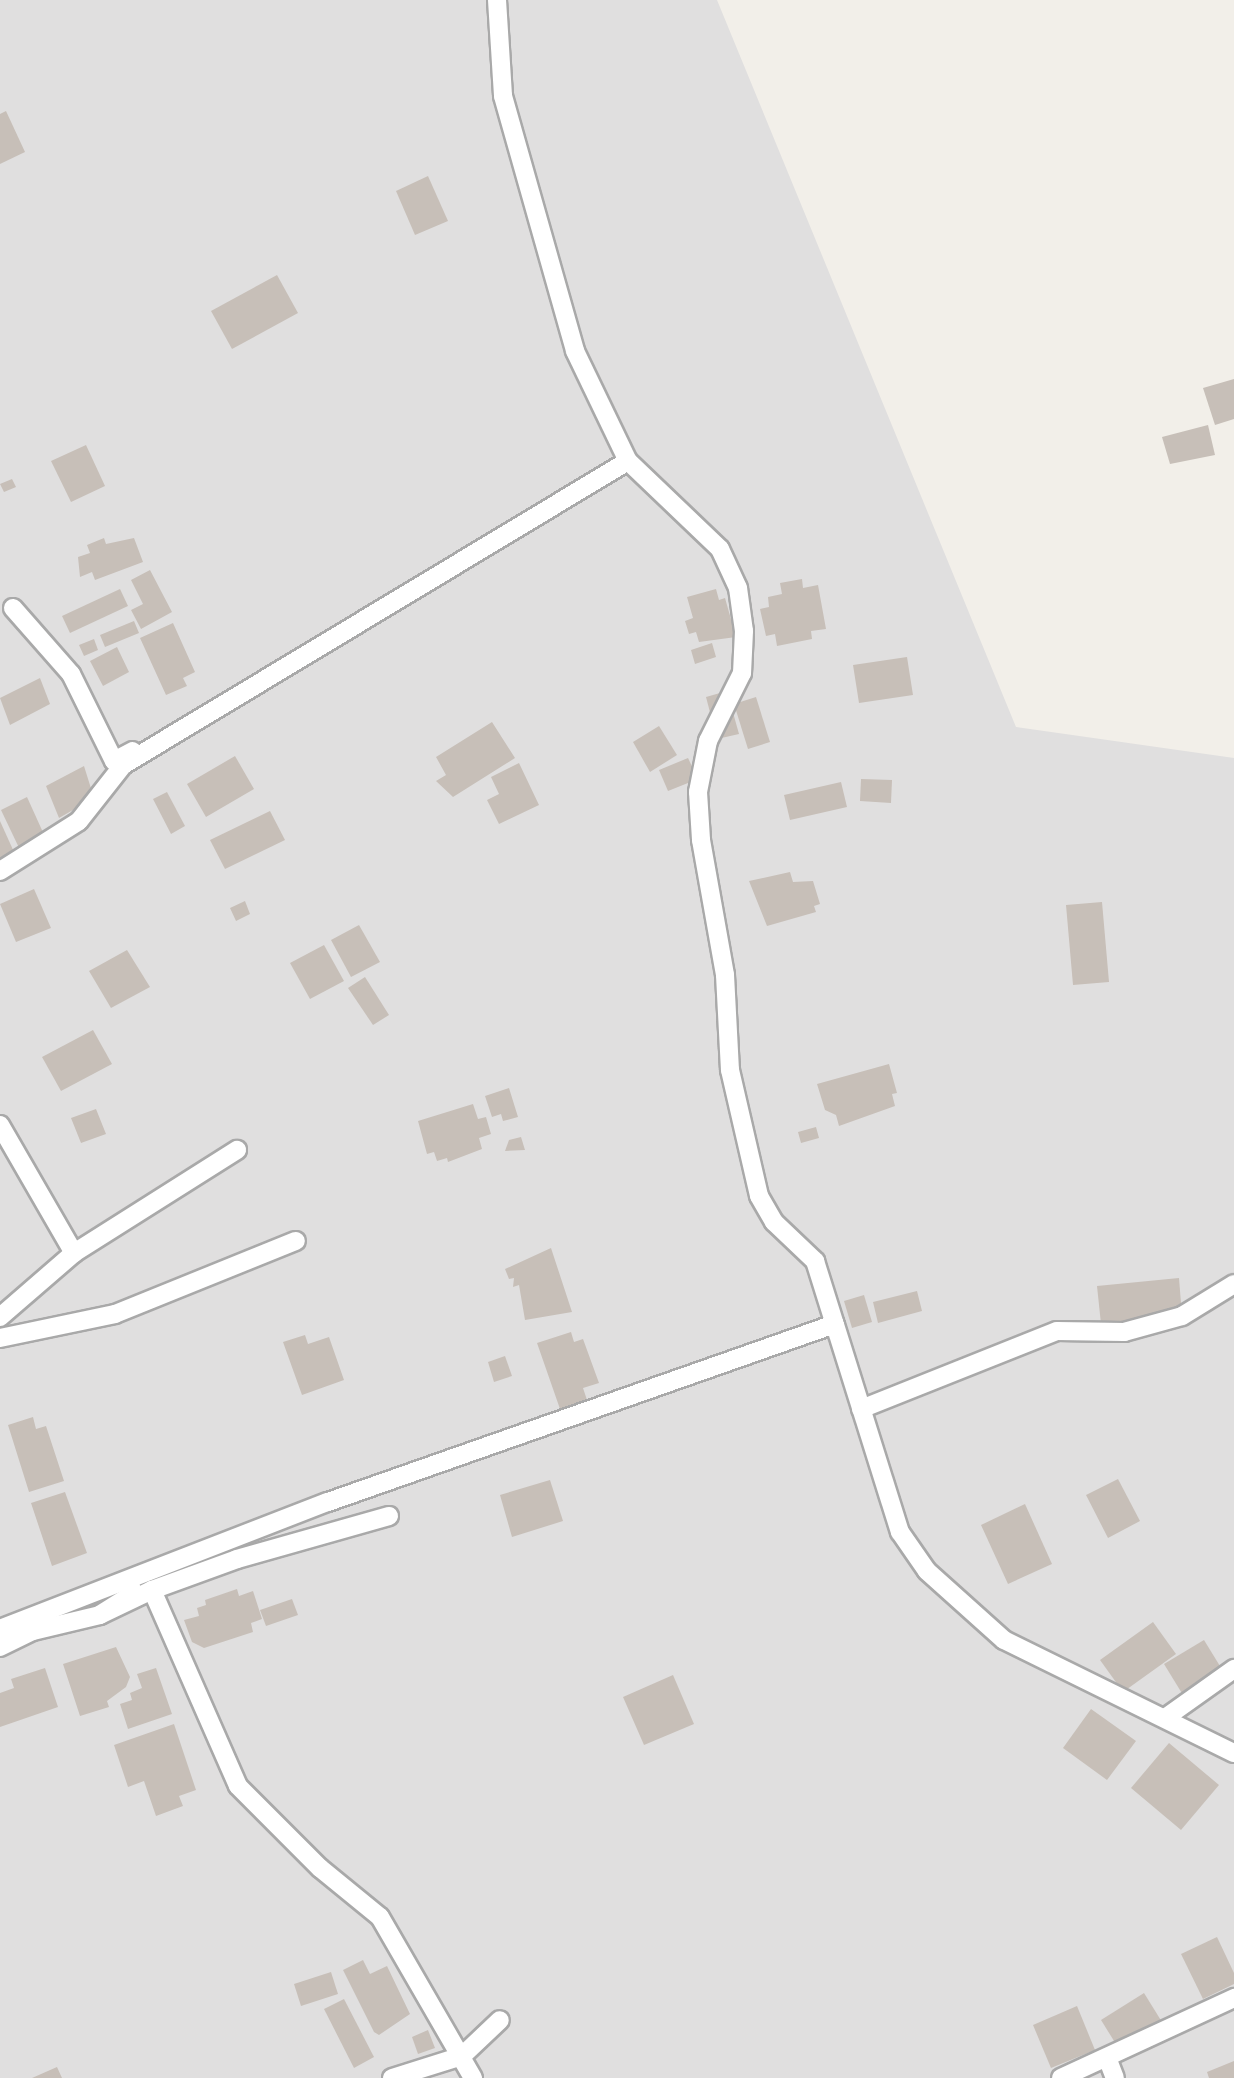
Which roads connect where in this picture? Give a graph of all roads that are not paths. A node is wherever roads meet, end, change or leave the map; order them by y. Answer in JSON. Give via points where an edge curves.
{"nodes":[{"id":1,"x":497,"y":0,"type":"edge"},
{"id":2,"x":628,"y":461,"type":"junction"},
{"id":3,"x":13,"y":608,"type":"dead end"},
{"id":4,"x":208,"y":713,"type":"junction"},
{"id":5,"x":0,"y":872,"type":"edge"},
{"id":6,"x":0,"y":1125,"type":"edge"},
{"id":7,"x":237,"y":1150,"type":"dead end"},
{"id":8,"x":296,"y":1241,"type":"dead end"},
{"id":9,"x":74,"y":1253,"type":"junction"},
{"id":10,"x":1234,"y":1284,"type":"edge"},
{"id":11,"x":0,"y":1317,"type":"edge"},
{"id":12,"x":835,"y":1324,"type":"junction"},
{"id":13,"x":0,"y":1338,"type":"edge"},
{"id":14,"x":861,"y":1409,"type":"junction"},
{"id":15,"x":389,"y":1516,"type":"dead end"},
{"id":16,"x":129,"y":1580,"type":"junction"},
{"id":17,"x":152,"y":1590,"type":"junction"},
{"id":18,"x":100,"y":1615,"type":"junction"},
{"id":19,"x":0,"y":1629,"type":"edge"},
{"id":20,"x":0,"y":1647,"type":"edge"},
{"id":21,"x":1234,"y":1669,"type":"edge"},
{"id":22,"x":1165,"y":1718,"type":"junction"},
{"id":23,"x":1234,"y":1753,"type":"edge"},
{"id":24,"x":1234,"y":1998,"type":"edge"},
{"id":25,"x":500,"y":2020,"type":"dead end"},
{"id":26,"x":462,"y":2056,"type":"junction"},
{"id":27,"x":1108,"y":2060,"type":"junction"},
{"id":28,"x":392,"y":2078,"type":"edge"},
{"id":29,"x":473,"y":2078,"type":"edge"},
{"id":30,"x":1061,"y":2078,"type":"edge"},
{"id":31,"x":1115,"y":2078,"type":"edge"}],
"edges":[{"from":1,"to":2,"type":"street","via":[[503,96],[536,223],[575,351]]},
{"from":2,"to":4,"type":"street"},
{"from":2,"to":12,"type":"street","via":[[720,550],[738,588],[744,631],[742,673],[708,741],[698,792],[701,840],[725,975],[730,1069],[759,1196],[774,1222],[815,1261]]},
{"from":3,"to":4,"type":"street","via":[[71,674],[114,761]]},
{"from":4,"to":5,"type":"street","via":[[123,765],[79,821]]},
{"from":6,"to":9,"type":"street"},
{"from":7,"to":9,"type":"street"},
{"from":8,"to":13,"type":"street","via":[[115,1314]]},
{"from":9,"to":11,"type":"street"},
{"from":10,"to":14,"type":"street","via":[[1182,1316],[1124,1332],[1058,1331]]},
{"from":12,"to":14,"type":"street"},
{"from":12,"to":16,"type":"street","via":[[328,1502]]},
{"from":14,"to":22,"type":"street","via":[[900,1532],[926,1571],[1004,1640]]},
{"from":15,"to":17,"type":"street","via":[[237,1559]]},
{"from":16,"to":18,"type":"street","via":[[133,1594]]},
{"from":16,"to":19,"type":"street"},
{"from":17,"to":18,"type":"street"},
{"from":17,"to":26,"type":"street","via":[[239,1786],[320,1868],[380,1917]]},
{"from":18,"to":20,"type":"street","via":[[33,1631]]},
{"from":21,"to":22,"type":"street"},
{"from":22,"to":23,"type":"street"},
{"from":24,"to":27,"type":"street"},
{"from":25,"to":26,"type":"street"},
{"from":26,"to":28,"type":"street"},
{"from":26,"to":29,"type":"street"},
{"from":27,"to":30,"type":"street"},
{"from":27,"to":31,"type":"street"}]}
